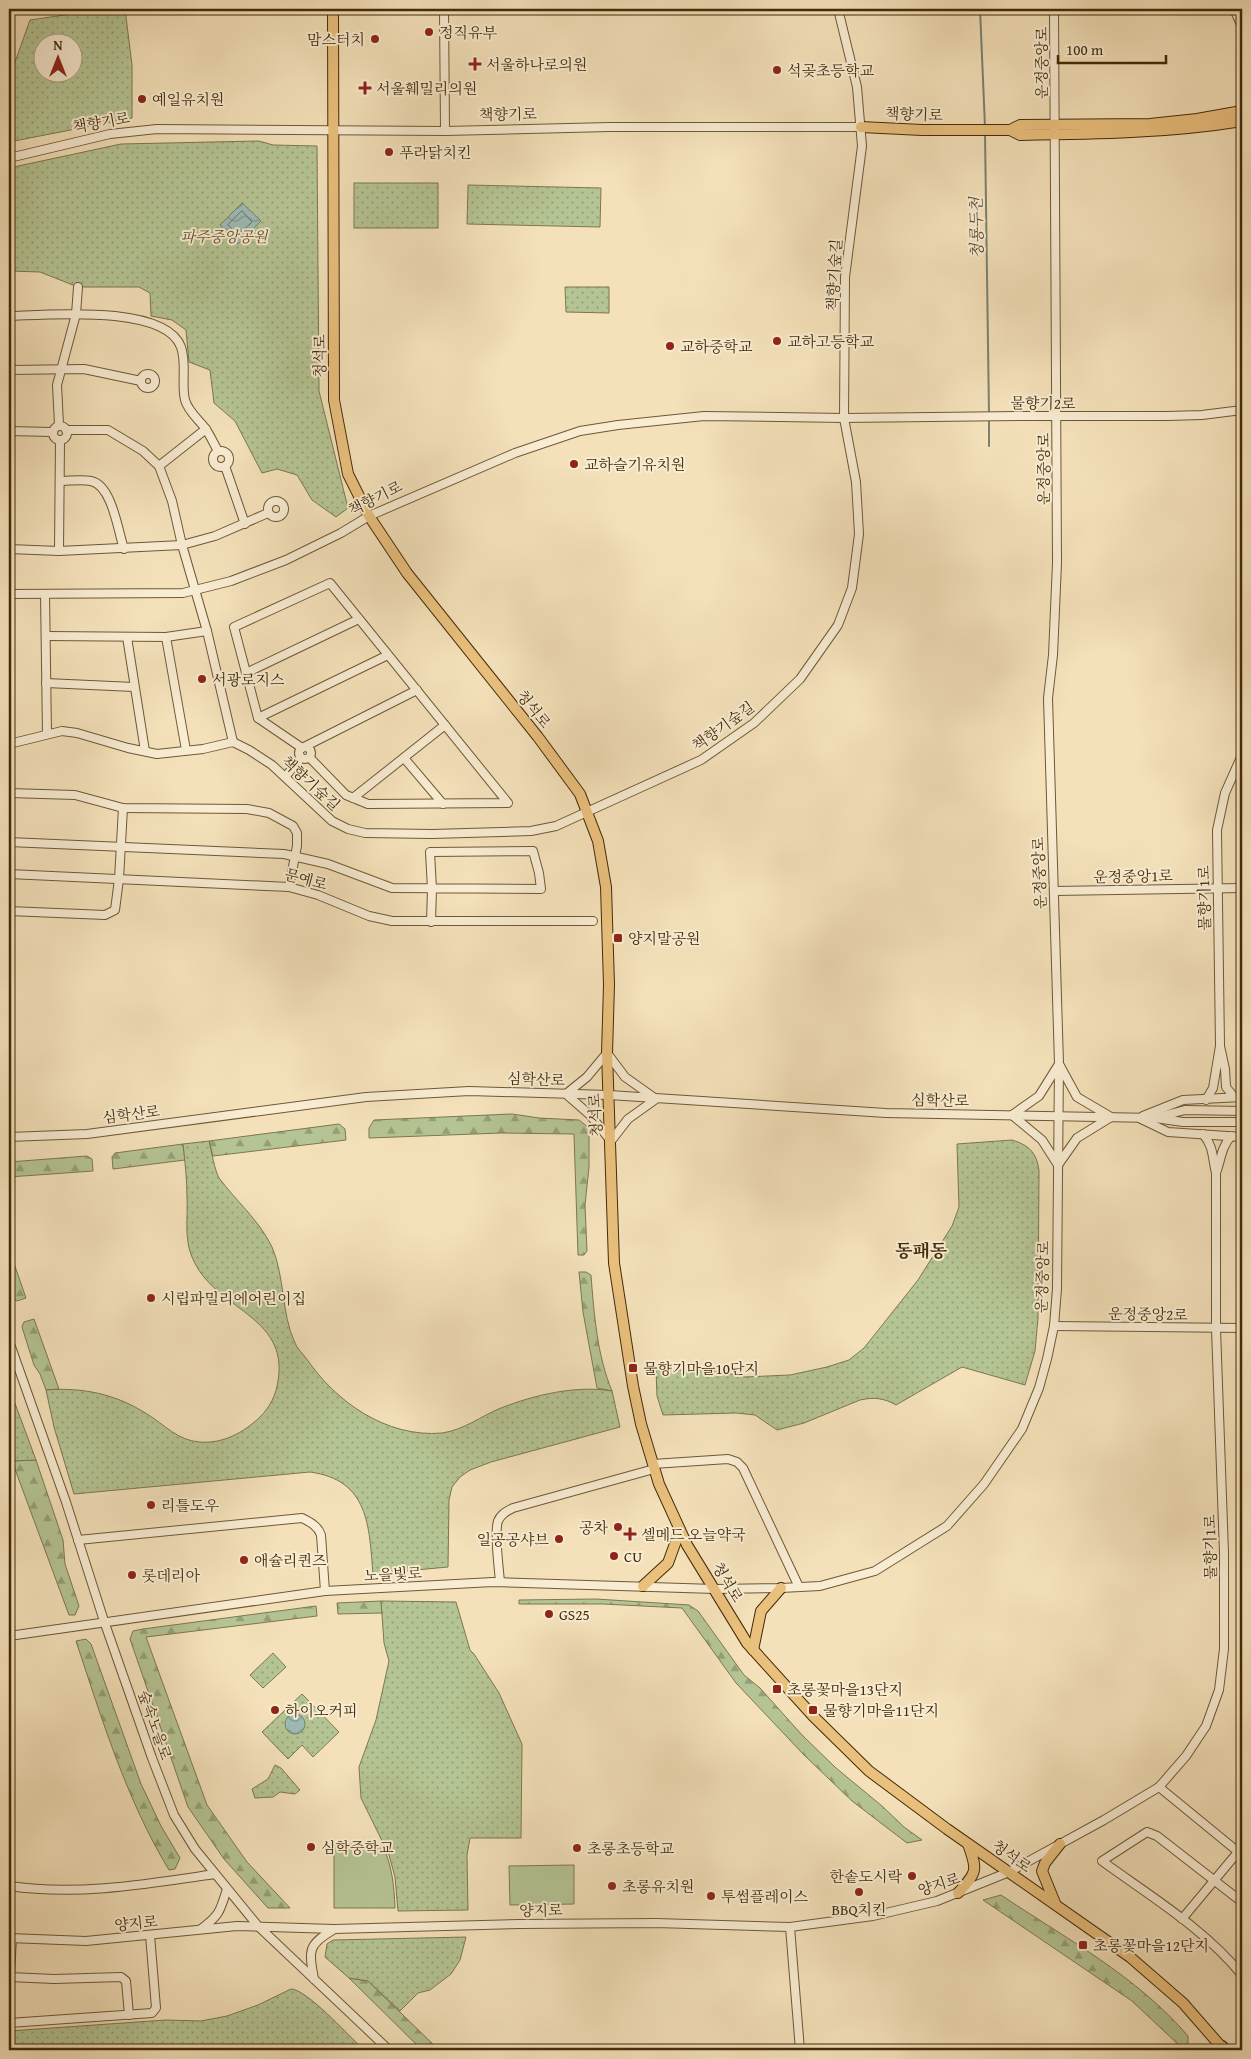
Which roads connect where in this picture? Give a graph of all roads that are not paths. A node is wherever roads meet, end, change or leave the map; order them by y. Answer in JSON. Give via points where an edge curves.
{"nodes":[{"id":1,"x":333,"y":9,"type":"edge"},
{"id":2,"x":444,"y":9,"type":"edge"},
{"id":3,"x":838,"y":9,"type":"edge"},
{"id":4,"x":1054,"y":9,"type":"edge"},
{"id":5,"x":1234,"y":9,"type":"edge"},
{"id":6,"x":1242,"y":27,"type":"edge"},
{"id":7,"x":1242,"y":111,"type":"edge"},
{"id":8,"x":1242,"y":121,"type":"edge"},
{"id":9,"x":861,"y":126,"type":"junction"},
{"id":10,"x":1054,"y":130,"type":"junction"},
{"id":11,"x":334,"y":131,"type":"junction"},
{"id":12,"x":445,"y":131,"type":"junction"},
{"id":13,"x":9,"y":158,"type":"edge"},
{"id":14,"x":78,"y":286,"type":"dead end"},
{"id":15,"x":76,"y":314,"type":"junction"},
{"id":16,"x":9,"y":316,"type":"edge"},
{"id":17,"x":61,"y":369,"type":"junction"},
{"id":18,"x":9,"y":370,"type":"edge"},
{"id":19,"x":141,"y":381,"type":"dead end"},
{"id":20,"x":1242,"y":410,"type":"edge"},
{"id":21,"x":1056,"y":417,"type":"junction"},
{"id":22,"x":844,"y":418,"type":"junction"},
{"id":23,"x":59,"y":425,"type":"junction"},
{"id":24,"x":206,"y":429,"type":"junction"},
{"id":25,"x":66,"y":430,"type":"junction"},
{"id":26,"x":9,"y":431,"type":"edge"},
{"id":27,"x":52,"y":432,"type":"junction"},
{"id":28,"x":60,"y":440,"type":"junction"},
{"id":29,"x":218,"y":451,"type":"junction"},
{"id":30,"x":159,"y":466,"type":"junction"},
{"id":31,"x":225,"y":466,"type":"junction"},
{"id":32,"x":60,"y":481,"type":"junction"},
{"id":33,"x":268,"y":512,"type":"dead end"},
{"id":34,"x":368,"y":516,"type":"junction"},
{"id":35,"x":245,"y":524,"type":"junction"},
{"id":36,"x":182,"y":545,"type":"junction"},
{"id":37,"x":9,"y":549,"type":"edge"},
{"id":38,"x":124,"y":549,"type":"junction"},
{"id":39,"x":59,"y":551,"type":"junction"},
{"id":40,"x":195,"y":590,"type":"junction"},
{"id":41,"x":9,"y":594,"type":"edge"},
{"id":42,"x":45,"y":594,"type":"junction"},
{"id":43,"x":359,"y":619,"type":"junction"},
{"id":44,"x":207,"y":631,"type":"junction"},
{"id":45,"x":46,"y":636,"type":"junction"},
{"id":46,"x":127,"y":637,"type":"junction"},
{"id":47,"x":166,"y":637,"type":"junction"},
{"id":48,"x":388,"y":655,"type":"junction"},
{"id":49,"x":246,"y":673,"type":"junction"},
{"id":50,"x":46,"y":683,"type":"junction"},
{"id":51,"x":134,"y":686,"type":"junction"},
{"id":52,"x":417,"y":690,"type":"junction"},
{"id":53,"x":258,"y":718,"type":"junction"},
{"id":54,"x":445,"y":725,"type":"junction"},
{"id":55,"x":47,"y":734,"type":"junction"},
{"id":56,"x":233,"y":742,"type":"junction"},
{"id":57,"x":9,"y":744,"type":"edge"},
{"id":58,"x":303,"y":748,"type":"junction"},
{"id":59,"x":186,"y":750,"type":"junction"},
{"id":60,"x":145,"y":751,"type":"junction"},
{"id":61,"x":1242,"y":755,"type":"edge"},
{"id":62,"x":301,"y":758,"type":"junction"},
{"id":63,"x":310,"y":758,"type":"junction"},
{"id":64,"x":404,"y":758,"type":"junction"},
{"id":65,"x":285,"y":777,"type":"junction"},
{"id":66,"x":9,"y":793,"type":"edge"},
{"id":67,"x":353,"y":798,"type":"junction"},
{"id":68,"x":443,"y":804,"type":"junction"},
{"id":69,"x":124,"y":808,"type":"junction"},
{"id":70,"x":588,"y":812,"type":"junction"},
{"id":71,"x":9,"y":842,"type":"edge"},
{"id":72,"x":121,"y":846,"type":"junction"},
{"id":73,"x":295,"y":856,"type":"junction"},
{"id":74,"x":9,"y":874,"type":"edge"},
{"id":75,"x":120,"y":879,"type":"junction"},
{"id":76,"x":289,"y":887,"type":"junction"},
{"id":77,"x":1217,"y":888,"type":"junction"},
{"id":78,"x":1242,"y":888,"type":"edge"},
{"id":79,"x":432,"y":889,"type":"junction"},
{"id":80,"x":1054,"y":891,"type":"junction"},
{"id":81,"x":9,"y":911,"type":"edge"},
{"id":82,"x":593,"y":921,"type":"dead end"},
{"id":83,"x":431,"y":922,"type":"junction"},
{"id":84,"x":1220,"y":1046,"type":"junction"},
{"id":85,"x":607,"y":1053,"type":"junction"},
{"id":86,"x":1059,"y":1064,"type":"junction"},
{"id":87,"x":566,"y":1094,"type":"junction"},
{"id":88,"x":609,"y":1095,"type":"junction"},
{"id":89,"x":1238,"y":1097,"type":"edge"},
{"id":90,"x":656,"y":1099,"type":"junction"},
{"id":91,"x":1206,"y":1100,"type":"junction"},
{"id":92,"x":1241,"y":1111,"type":"edge"},
{"id":93,"x":1012,"y":1116,"type":"junction"},
{"id":94,"x":1059,"y":1116,"type":"junction"},
{"id":95,"x":1111,"y":1117,"type":"junction"},
{"id":96,"x":1139,"y":1118,"type":"junction"},
{"id":97,"x":1155,"y":1118,"type":"junction"},
{"id":98,"x":1242,"y":1122,"type":"edge"},
{"id":99,"x":1203,"y":1134,"type":"junction"},
{"id":100,"x":1232,"y":1136,"type":"junction"},
{"id":101,"x":9,"y":1137,"type":"edge"},
{"id":102,"x":1242,"y":1137,"type":"edge"},
{"id":103,"x":611,"y":1141,"type":"junction"},
{"id":104,"x":1058,"y":1165,"type":"junction"},
{"id":105,"x":1216,"y":1173,"type":"junction"},
{"id":106,"x":1054,"y":1326,"type":"junction"},
{"id":107,"x":1216,"y":1328,"type":"junction"},
{"id":108,"x":1242,"y":1328,"type":"edge"},
{"id":109,"x":9,"y":1341,"type":"edge"},
{"id":110,"x":654,"y":1466,"type":"junction"},
{"id":111,"x":680,"y":1530,"type":"junction"},
{"id":112,"x":78,"y":1540,"type":"junction"},
{"id":113,"x":500,"y":1582,"type":"junction"},
{"id":114,"x":643,"y":1586,"type":"junction"},
{"id":115,"x":799,"y":1587,"type":"junction"},
{"id":116,"x":715,"y":1588,"type":"junction"},
{"id":117,"x":781,"y":1588,"type":"junction"},
{"id":118,"x":325,"y":1591,"type":"junction"},
{"id":119,"x":104,"y":1621,"type":"junction"},
{"id":120,"x":9,"y":1636,"type":"edge"},
{"id":121,"x":753,"y":1650,"type":"junction"},
{"id":122,"x":1160,"y":1787,"type":"junction"},
{"id":123,"x":968,"y":1844,"type":"junction"},
{"id":124,"x":1060,"y":1844,"type":"junction"},
{"id":125,"x":1240,"y":1854,"type":"edge"},
{"id":126,"x":1009,"y":1872,"type":"junction"},
{"id":127,"x":215,"y":1874,"type":"junction"},
{"id":128,"x":1215,"y":1879,"type":"junction"},
{"id":129,"x":9,"y":1886,"type":"edge"},
{"id":130,"x":227,"y":1889,"type":"junction"},
{"id":131,"x":958,"y":1893,"type":"junction"},
{"id":132,"x":1242,"y":1902,"type":"edge"},
{"id":133,"x":1056,"y":1904,"type":"junction"},
{"id":134,"x":1182,"y":1919,"type":"junction"},
{"id":135,"x":258,"y":1926,"type":"junction"},
{"id":136,"x":790,"y":1928,"type":"junction"},
{"id":137,"x":334,"y":1929,"type":"junction"},
{"id":138,"x":200,"y":1930,"type":"junction"},
{"id":139,"x":150,"y":1935,"type":"junction"},
{"id":140,"x":10,"y":1938,"type":"edge"},
{"id":141,"x":1242,"y":1975,"type":"edge"},
{"id":142,"x":9,"y":1977,"type":"edge"},
{"id":143,"x":314,"y":1979,"type":"junction"},
{"id":144,"x":9,"y":1992,"type":"edge"},
{"id":145,"x":129,"y":2015,"type":"junction"},
{"id":146,"x":9,"y":2023,"type":"edge"},
{"id":147,"x":1223,"y":2049,"type":"edge"},
{"id":148,"x":389,"y":2050,"type":"edge"},
{"id":149,"x":800,"y":2050,"type":"edge"}],
"edges":[{"from":1,"to":11,"type":"main road","name":"청석로"},
{"from":2,"to":12,"type":"street"},
{"from":3,"to":9,"type":"street","name":"책향기숲길","via":[[857,86]]},
{"from":4,"to":10,"type":"street","name":"운정중앙로"},
{"from":5,"to":6,"type":"street"},
{"from":7,"to":10,"type":"main road","name":"책향기로","via":[[1150,124]]},
{"from":8,"to":10,"type":"main road","name":"책향기로","via":[[1152,132]]},
{"from":9,"to":10,"type":"main road","name":"책향기로","via":[[1010,130],[1020,135]]},
{"from":9,"to":12,"type":"street","name":"책향기로"},
{"from":9,"to":22,"type":"street","name":"책향기숲길","via":[[857,196],[845,277]]},
{"from":10,"to":21,"type":"street","name":"운정중앙로"},
{"from":11,"to":12,"type":"street","name":"책향기로"},
{"from":11,"to":13,"type":"street","name":"책향기로","via":[[132,131]]},
{"from":11,"to":34,"type":"main road","name":"청석로","via":[[334,400],[348,474]]},
{"from":14,"to":15,"type":"street"},
{"from":15,"to":16,"type":"street"},
{"from":15,"to":17,"type":"street"},
{"from":15,"to":24,"type":"street","via":[[122,317],[172,334],[181,348],[187,407]]},
{"from":17,"to":18,"type":"street"},
{"from":17,"to":19,"type":"street","via":[[84,369]]},
{"from":17,"to":23,"type":"street","via":[[57,392]]},
{"from":20,"to":21,"type":"street","name":"물향기2로","via":[[1202,415]]},
{"from":21,"to":22,"type":"street","name":"물향기2로"},
{"from":21,"to":80,"type":"street","name":"운정중앙로","via":[[1057,563],[1048,698]]},
{"from":22,"to":34,"type":"street","name":"책향기로","via":[[704,416],[580,431],[515,453]]},
{"from":22,"to":70,"type":"street","name":"책향기숲길","via":[[856,482],[858,534],[852,588],[838,625],[800,679],[754,723],[701,760]]},
{"from":23,"to":25,"type":"street"},
{"from":23,"to":27,"type":"street"},
{"from":24,"to":29,"type":"street"},
{"from":24,"to":30,"type":"street"},
{"from":25,"to":28,"type":"street","via":[[66,437]]},
{"from":25,"to":30,"type":"street","via":[[108,430],[143,451]]},
{"from":26,"to":27,"type":"street"},
{"from":27,"to":28,"type":"street"},
{"from":28,"to":32,"type":"street"},
{"from":29,"to":31,"type":"street","via":[[229,457]]},
{"from":29,"to":31,"type":"street","via":[[213,462],[217,466]]},
{"from":30,"to":36,"type":"street","via":[[172,501]]},
{"from":31,"to":35,"type":"street"},
{"from":32,"to":38,"type":"street","via":[[91,481],[101,486],[109,498]]},
{"from":32,"to":39,"type":"street"},
{"from":33,"to":35,"type":"street"},
{"from":34,"to":40,"type":"street","name":"책향기로","via":[[286,560],[231,581]]},
{"from":34,"to":70,"type":"main road","name":"청석로","via":[[407,573],[538,737],[580,794]]},
{"from":35,"to":36,"type":"street"},
{"from":36,"to":38,"type":"street"},
{"from":36,"to":40,"type":"street"},
{"from":37,"to":39,"type":"street"},
{"from":38,"to":39,"type":"street"},
{"from":40,"to":42,"type":"street","name":"책향기로","via":[[183,593]]},
{"from":40,"to":44,"type":"street"},
{"from":41,"to":42,"type":"street","name":"책향기로"},
{"from":42,"to":45,"type":"street"},
{"from":43,"to":48,"type":"street"},
{"from":43,"to":49,"type":"street"},
{"from":43,"to":49,"type":"street","via":[[330,583],[234,627]]},
{"from":44,"to":47,"type":"street"},
{"from":44,"to":56,"type":"street"},
{"from":45,"to":46,"type":"street"},
{"from":45,"to":50,"type":"street"},
{"from":46,"to":47,"type":"street"},
{"from":46,"to":51,"type":"street"},
{"from":47,"to":59,"type":"street"},
{"from":48,"to":52,"type":"street"},
{"from":48,"to":53,"type":"street"},
{"from":49,"to":53,"type":"street"},
{"from":50,"to":51,"type":"street"},
{"from":50,"to":55,"type":"street"},
{"from":51,"to":60,"type":"street"},
{"from":52,"to":54,"type":"street"},
{"from":52,"to":58,"type":"street"},
{"from":53,"to":58,"type":"street"},
{"from":54,"to":64,"type":"street"},
{"from":54,"to":68,"type":"street","via":[[508,804]]},
{"from":55,"to":57,"type":"street"},
{"from":55,"to":60,"type":"street","via":[[77,732]]},
{"from":56,"to":59,"type":"street"},
{"from":56,"to":65,"type":"street","name":"책향기숲길"},
{"from":58,"to":62,"type":"street","via":[[299,754]]},
{"from":58,"to":63,"type":"street","via":[[311,750]]},
{"from":59,"to":60,"type":"street","via":[[157,754]]},
{"from":61,"to":77,"type":"street","name":"물향기1로","via":[[1220,811],[1216,849]]},
{"from":62,"to":63,"type":"street"},
{"from":62,"to":65,"type":"street"},
{"from":63,"to":67,"type":"street","via":[[346,795]]},
{"from":64,"to":67,"type":"street"},
{"from":64,"to":68,"type":"street"},
{"from":65,"to":70,"type":"street","name":"책향기숲길","via":[[332,821],[365,833],[531,831],[556,826]]},
{"from":66,"to":69,"type":"street","via":[[84,796]]},
{"from":67,"to":68,"type":"street","via":[[368,804]]},
{"from":69,"to":72,"type":"street"},
{"from":69,"to":73,"type":"street","via":[[259,810],[278,816],[293,826],[297,833]]},
{"from":70,"to":85,"type":"main road","name":"청석로","via":[[598,841],[606,887]]},
{"from":71,"to":72,"type":"street"},
{"from":72,"to":73,"type":"street"},
{"from":72,"to":75,"type":"street"},
{"from":73,"to":76,"type":"street"},
{"from":73,"to":79,"type":"street","via":[[328,864],[392,888]]},
{"from":74,"to":75,"type":"street","name":"문예로"},
{"from":75,"to":76,"type":"street","name":"문예로"},
{"from":75,"to":81,"type":"street","via":[[115,910],[105,915]]},
{"from":76,"to":83,"type":"street","name":"문예로","via":[[381,919]]},
{"from":77,"to":78,"type":"street","name":"운정중앙1로"},
{"from":77,"to":80,"type":"street","name":"운정중앙1로"},
{"from":77,"to":84,"type":"street","name":"물향기1로"},
{"from":79,"to":79,"type":"street","via":[[430,852],[533,851],[541,889]]},
{"from":79,"to":83,"type":"street"},
{"from":80,"to":86,"type":"street","name":"운정중앙로"},
{"from":82,"to":83,"type":"street","name":"문예로"},
{"from":84,"to":89,"type":"street","via":[[1226,1087]]},
{"from":84,"to":91,"type":"street","via":[[1213,1088]]},
{"from":85,"to":87,"type":"street","via":[[587,1077]]},
{"from":85,"to":88,"type":"main road","name":"청석로"},
{"from":85,"to":90,"type":"street","via":[[625,1077]]},
{"from":86,"to":93,"type":"street","via":[[1045,1090]]},
{"from":86,"to":94,"type":"street","name":"운정중앙로"},
{"from":86,"to":95,"type":"street","via":[[1077,1097]]},
{"from":87,"to":88,"type":"street","name":"심학산로"},
{"from":87,"to":101,"type":"street","name":"심학산로","via":[[470,1092],[366,1097],[87,1134]]},
{"from":87,"to":103,"type":"street","via":[[590,1115]]},
{"from":88,"to":90,"type":"street","name":"심학산로"},
{"from":88,"to":103,"type":"main road","name":"청석로"},
{"from":89,"to":91,"type":"street"},
{"from":90,"to":93,"type":"street","name":"심학산로","via":[[886,1113]]},
{"from":90,"to":103,"type":"street","via":[[628,1119]]},
{"from":91,"to":96,"type":"street","via":[[1183,1100]]},
{"from":92,"to":97,"type":"street","via":[[1185,1110]]},
{"from":93,"to":94,"type":"street","name":"심학산로"},
{"from":93,"to":104,"type":"street","via":[[1042,1140]]},
{"from":94,"to":95,"type":"street","name":"심학산로"},
{"from":94,"to":104,"type":"street","name":"운정중앙로"},
{"from":95,"to":96,"type":"street","name":"심학산로"},
{"from":95,"to":104,"type":"street","via":[[1078,1138]]},
{"from":96,"to":97,"type":"street","name":"심학산로"},
{"from":96,"to":99,"type":"street","via":[[1168,1132]]},
{"from":97,"to":98,"type":"street","via":[[1183,1122]]},
{"from":99,"to":100,"type":"street"},
{"from":99,"to":105,"type":"street","via":[[1212,1148]]},
{"from":100,"to":102,"type":"street"},
{"from":100,"to":105,"type":"street","via":[[1222,1150]]},
{"from":103,"to":110,"type":"main road","name":"청석로","via":[[614,1263],[621,1318],[633,1386]]},
{"from":104,"to":106,"type":"street","name":"운정중앙로"},
{"from":105,"to":107,"type":"street","name":"물향기1로"},
{"from":106,"to":107,"type":"street","name":"운정중앙2로"},
{"from":106,"to":115,"type":"street","name":"운정중앙로","via":[[1038,1388],[1022,1428],[984,1484],[947,1526],[875,1571],[820,1586]]},
{"from":107,"to":108,"type":"street","name":"운정중앙2로"},
{"from":107,"to":122,"type":"street","name":"물향기1로","via":[[1224,1553],[1224,1649],[1219,1690],[1206,1726]]},
{"from":109,"to":112,"type":"street","name":"숲속노을로"},
{"from":110,"to":111,"type":"main road","name":"청석로"},
{"from":110,"to":113,"type":"street","via":[[503,1513],[497,1530]]},
{"from":110,"to":115,"type":"street","via":[[728,1459],[737,1462],[743,1468]]},
{"from":111,"to":114,"type":"main road","via":[[668,1563]]},
{"from":111,"to":116,"type":"main road","name":"청석로"},
{"from":112,"to":118,"type":"street","via":[[302,1518],[321,1535]]},
{"from":112,"to":119,"type":"street","name":"숲속노을로"},
{"from":113,"to":114,"type":"street","name":"노을빛로"},
{"from":113,"to":118,"type":"street","name":"노을빛로"},
{"from":114,"to":116,"type":"street","name":"노을빛로"},
{"from":115,"to":117,"type":"street","name":"운정중앙로"},
{"from":116,"to":117,"type":"street","name":"노을빛로"},
{"from":116,"to":121,"type":"main road","name":"청석로"},
{"from":117,"to":121,"type":"main road","via":[[761,1611]]},
{"from":118,"to":119,"type":"street","name":"노을빛로"},
{"from":119,"to":120,"type":"street","name":"노을빛로"},
{"from":119,"to":127,"type":"street","name":"숲속노을로","via":[[174,1815]]},
{"from":121,"to":123,"type":"main road","name":"청석로","via":[[869,1771]]},
{"from":122,"to":124,"type":"street","name":"물향기1로"},
{"from":122,"to":125,"type":"street"},
{"from":123,"to":126,"type":"main road","name":"청석로"},
{"from":123,"to":131,"type":"main road","via":[[975,1864],[973,1877]]},
{"from":124,"to":126,"type":"street","name":"양지로"},
{"from":124,"to":133,"type":"main road","via":[[1042,1871]]},
{"from":125,"to":128,"type":"street"},
{"from":126,"to":131,"type":"street","name":"양지로"},
{"from":126,"to":133,"type":"main road","name":"청석로"},
{"from":127,"to":129,"type":"street","via":[[88,1890]]},
{"from":127,"to":130,"type":"street","name":"숲속노을로"},
{"from":128,"to":132,"type":"street"},
{"from":128,"to":134,"type":"street"},
{"from":128,"to":134,"type":"street","via":[[1157,1836],[1146,1832],[1102,1862]]},
{"from":130,"to":135,"type":"street","name":"숲속노을로"},
{"from":130,"to":138,"type":"street","via":[[220,1913]]},
{"from":131,"to":136,"type":"street","name":"양지로","via":[[873,1916]]},
{"from":133,"to":147,"type":"main road","name":"청석로","via":[[1130,1957],[1183,2003]]},
{"from":134,"to":141,"type":"street"},
{"from":135,"to":137,"type":"street","name":"양지로"},
{"from":135,"to":138,"type":"street","name":"양지로"},
{"from":135,"to":143,"type":"street","name":"숲속노을로"},
{"from":136,"to":137,"type":"street","name":"양지로","via":[[646,1923]]},
{"from":136,"to":149,"type":"street"},
{"from":137,"to":143,"type":"street","via":[[318,1939],[310,1952]]},
{"from":138,"to":139,"type":"street","name":"양지로"},
{"from":139,"to":140,"type":"street","name":"양지로","via":[[86,1941]]},
{"from":139,"to":145,"type":"street","via":[[156,2008],[152,2013]]},
{"from":140,"to":142,"type":"street"},
{"from":142,"to":144,"type":"street"},
{"from":142,"to":145,"type":"street","via":[[121,1977],[126,1981]]},
{"from":143,"to":148,"type":"street","name":"숲속노을로"},
{"from":145,"to":146,"type":"street"}]}
